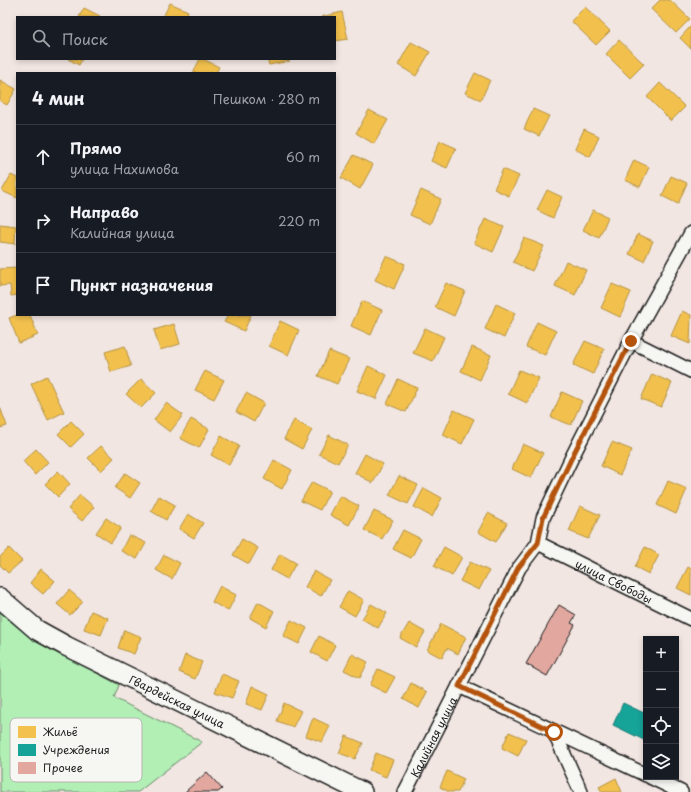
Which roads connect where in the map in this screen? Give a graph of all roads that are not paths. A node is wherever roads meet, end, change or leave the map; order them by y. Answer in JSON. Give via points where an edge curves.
{"nodes":[{"id":1,"x":691,"y":233,"type":"edge"},
{"id":2,"x":631,"y":341,"type":"junction"},
{"id":3,"x":691,"y":371,"type":"edge"},
{"id":4,"x":538,"y":543,"type":"junction"},
{"id":5,"x":0,"y":598,"type":"edge"},
{"id":6,"x":691,"y":619,"type":"edge"},
{"id":7,"x":459,"y":686,"type":"junction"},
{"id":8,"x":554,"y":732,"type":"junction"},
{"id":9,"x":643,"y":774,"type":"edge"},
{"id":10,"x":656,"y":780,"type":"edge"},
{"id":11,"x":362,"y":792,"type":"edge"},
{"id":12,"x":405,"y":792,"type":"edge"},
{"id":13,"x":581,"y":792,"type":"edge"},
{"id":14,"x":681,"y":792,"type":"edge"}],
"edges":[{"from":1,"to":2,"type":"street","name":"Калийная улица"},
{"from":2,"to":3,"type":"street"},
{"from":2,"to":4,"type":"street","name":"Калийная улица","via":[[543,518]]},
{"from":4,"to":6,"type":"street","name":"улица Свободы"},
{"from":4,"to":7,"type":"street","name":"Калийная улица","via":[[518,568]]},
{"from":5,"to":11,"type":"main road","name":"Гвардейская улица","via":[[37,630],[66,646]]},
{"from":7,"to":8,"type":"street"},
{"from":7,"to":12,"type":"street","name":"Калийная улица"},
{"from":8,"to":9,"type":"street"},
{"from":8,"to":13,"type":"street"},
{"from":10,"to":14,"type":"street"}]}
